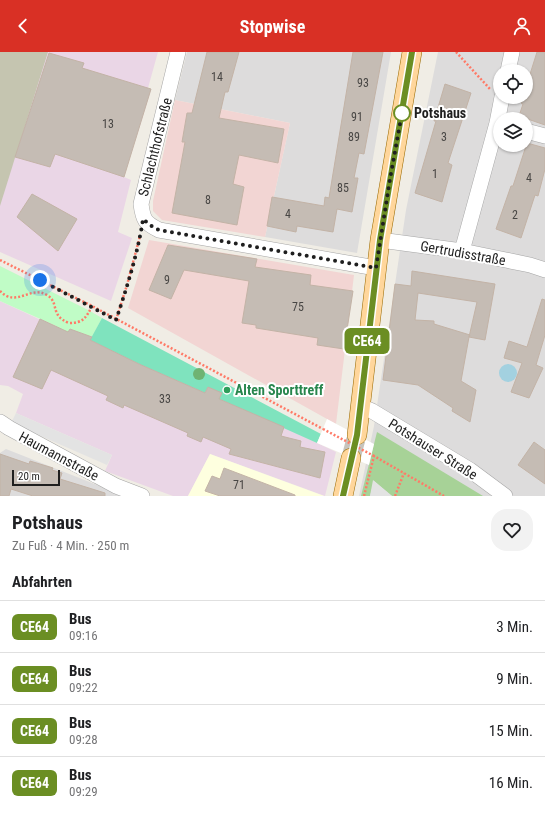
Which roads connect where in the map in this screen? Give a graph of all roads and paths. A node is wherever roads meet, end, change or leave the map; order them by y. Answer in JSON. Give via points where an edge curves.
{"nodes":[{"id":1,"x":178,"y":52,"type":"edge"},
{"id":2,"x":412,"y":52,"type":"edge"},
{"id":3,"x":456,"y":52,"type":"edge"},
{"id":4,"x":512,"y":52,"type":"edge"},
{"id":5,"x":509,"y":64,"type":"edge"},
{"id":6,"x":493,"y":91,"type":"edge"},
{"id":7,"x":533,"y":133,"type":"edge"},
{"id":8,"x":545,"y":136,"type":"edge"},
{"id":9,"x":493,"y":142,"type":"edge"},
{"id":10,"x":143,"y":219,"type":"junction"},
{"id":11,"x":380,"y":240,"type":"junction"},
{"id":12,"x":462,"y":251,"type":"junction"},
{"id":13,"x":1,"y":260,"type":"edge"},
{"id":14,"x":0,"y":264,"type":"edge"},
{"id":15,"x":376,"y":268,"type":"junction"},
{"id":16,"x":545,"y":270,"type":"edge"},
{"id":17,"x":0,"y":291,"type":"edge"},
{"id":18,"x":92,"y":306,"type":"junction"},
{"id":19,"x":116,"y":320,"type":"junction"},
{"id":20,"x":360,"y":406,"type":"junction"},
{"id":21,"x":0,"y":422,"type":"edge"},
{"id":22,"x":357,"y":435,"type":"tunnel mouth"},
{"id":23,"x":374,"y":456,"type":"junction"},
{"id":24,"x":351,"y":458,"type":"tunnel mouth"},
{"id":25,"x":404,"y":473,"type":"junction"},
{"id":26,"x":142,"y":496,"type":"edge"},
{"id":27,"x":343,"y":496,"type":"edge"},
{"id":28,"x":364,"y":496,"type":"edge"},
{"id":29,"x":395,"y":496,"type":"edge"},
{"id":30,"x":444,"y":496,"type":"edge"},
{"id":31,"x":505,"y":496,"type":"edge"}],
"edges":[{"from":1,"to":10,"type":"street","name":"Schlachthofstraße","via":[[141,204]]},
{"from":2,"to":11,"type":"main road"},
{"from":3,"to":6,"type":"path"},
{"from":4,"to":5,"type":"street"},
{"from":7,"to":8,"type":"street"},
{"from":9,"to":12,"type":"street"},
{"from":10,"to":15,"type":"street","via":[[159,230]]},
{"from":10,"to":19,"type":"path"},
{"from":11,"to":12,"type":"street","name":"Gertrudisstraße"},
{"from":11,"to":15,"type":"main road"},
{"from":12,"to":16,"type":"street","name":"Gertrudisstraße"},
{"from":13,"to":14,"type":"path"},
{"from":13,"to":18,"type":"path"},
{"from":15,"to":20,"type":"main road"},
{"from":17,"to":18,"type":"path","via":[[13,298],[42,293],[51,299],[58,317],[69,323],[82,321]]},
{"from":18,"to":19,"type":"path"},
{"from":19,"to":23,"type":"path","bridge":true},
{"from":20,"to":22,"type":"main road"},
{"from":20,"to":31,"type":"street","name":"Potshauser Straße","via":[[470,470]]},
{"from":21,"to":26,"type":"street","name":"Haumannstraße","via":[[116,486]]},
{"from":23,"to":25,"type":"path"},
{"from":23,"to":28,"type":"path"},
{"from":24,"to":27,"type":"main road"},
{"from":25,"to":29,"type":"path"},
{"from":25,"to":30,"type":"path"}]}
